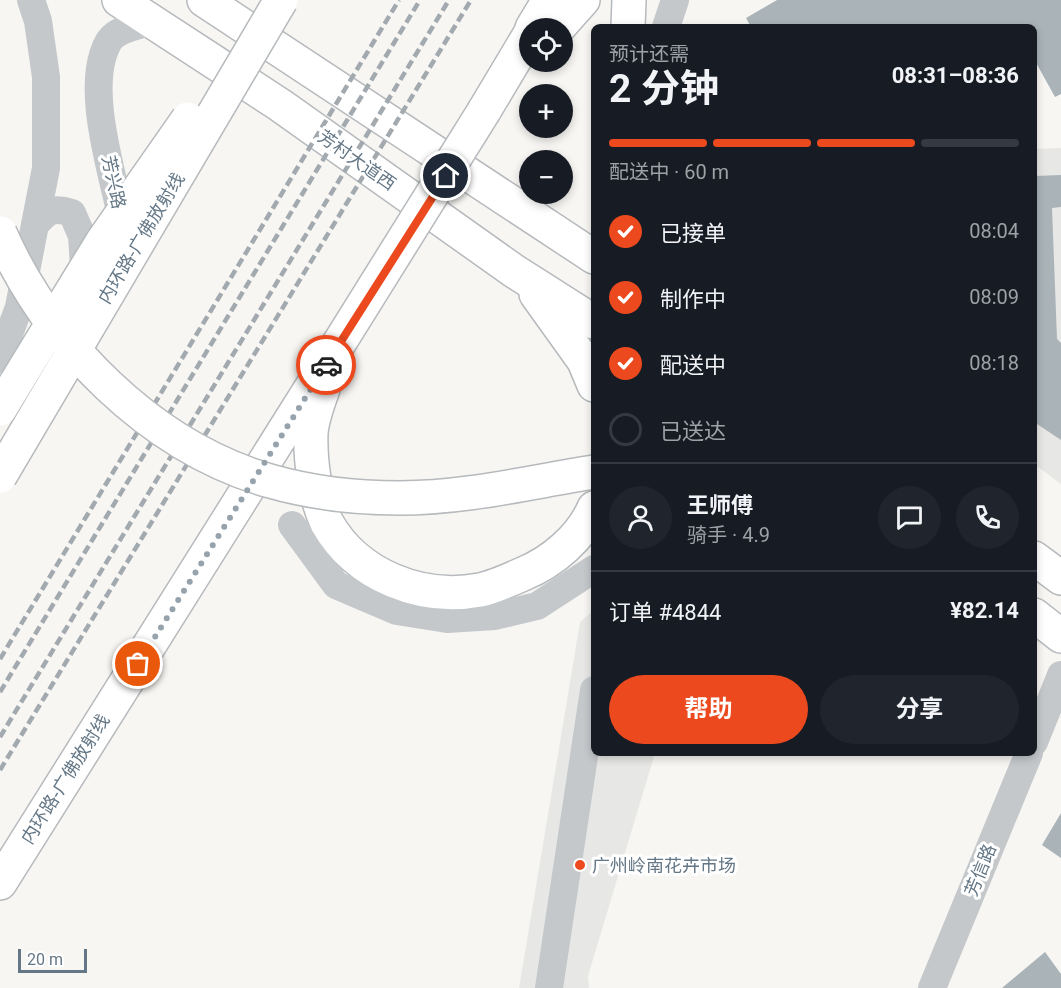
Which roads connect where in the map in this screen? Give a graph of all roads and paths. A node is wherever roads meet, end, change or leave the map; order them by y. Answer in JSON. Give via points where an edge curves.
{"nodes":[{"id":1,"x":31,"y":0,"type":"edge"},
{"id":2,"x":119,"y":0,"type":"edge"},
{"id":3,"x":204,"y":0,"type":"edge"},
{"id":4,"x":273,"y":0,"type":"edge"},
{"id":5,"x":281,"y":0,"type":"edge"},
{"id":6,"x":549,"y":0,"type":"edge"},
{"id":7,"x":583,"y":0,"type":"edge"},
{"id":8,"x":629,"y":0,"type":"edge"},
{"id":9,"x":675,"y":0,"type":"edge"},
{"id":10,"x":538,"y":18,"type":"edge"},
{"id":11,"x":567,"y":18,"type":"edge"},
{"id":12,"x":150,"y":22,"type":"junction"},
{"id":13,"x":628,"y":24,"type":"edge"},
{"id":14,"x":667,"y":24,"type":"edge"},
{"id":15,"x":519,"y":52,"type":"edge"},
{"id":16,"x":519,"y":72,"type":"edge"},
{"id":17,"x":484,"y":111,"type":"junction"},
{"id":18,"x":35,"y":225,"type":"junction"},
{"id":19,"x":0,"y":233,"type":"edge"},
{"id":20,"x":591,"y":255,"type":"edge"},
{"id":21,"x":514,"y":271,"type":"junction"},
{"id":22,"x":591,"y":320,"type":"edge"},
{"id":23,"x":85,"y":343,"type":"junction"},
{"id":24,"x":338,"y":345,"type":"junction"},
{"id":25,"x":0,"y":359,"type":"edge"},
{"id":26,"x":591,"y":378,"type":"edge"},
{"id":27,"x":0,"y":409,"type":"edge"},
{"id":28,"x":591,"y":472,"type":"edge"},
{"id":29,"x":0,"y":476,"type":"edge"},
{"id":30,"x":0,"y":482,"type":"edge"},
{"id":31,"x":591,"y":512,"type":"edge"},
{"id":32,"x":292,"y":525,"type":"dead end"},
{"id":33,"x":1037,"y":560,"type":"edge"},
{"id":34,"x":591,"y":571,"type":"edge"},
{"id":35,"x":1061,"y":578,"type":"edge"},
{"id":36,"x":1037,"y":605,"type":"edge"},
{"id":37,"x":1037,"y":617,"type":"edge"},
{"id":38,"x":1061,"y":624,"type":"edge"},
{"id":39,"x":1061,"y":636,"type":"edge"},
{"id":40,"x":1061,"y":675,"type":"edge"},
{"id":41,"x":591,"y":710,"type":"edge"},
{"id":42,"x":1037,"y":735,"type":"edge"},
{"id":43,"x":1028,"y":756,"type":"edge"},
{"id":44,"x":0,"y":883,"type":"edge"},
{"id":45,"x":549,"y":988,"type":"edge"},
{"id":46,"x":932,"y":988,"type":"edge"}],
"edges":[{"from":1,"to":18,"type":"street","via":[[46,77],[48,126],[46,168]]},
{"from":2,"to":12,"type":"highway","name":"芳村大道西"},
{"from":3,"to":20,"type":"highway"},
{"from":4,"to":27,"type":"highway","bridge":true,"via":[[102,242]]},
{"from":5,"to":29,"type":"highway","name":"内环路-广佛放射线","bridge":true},
{"from":6,"to":10,"type":"highway"},
{"from":7,"to":11,"type":"highway"},
{"from":8,"to":13,"type":"highway"},
{"from":9,"to":14,"type":"street"},
{"from":12,"to":21,"type":"highway","name":"芳村大道西","via":[[280,105]]},
{"from":12,"to":23,"type":"street","name":"芳兴路","via":[[117,33],[109,41],[101,64],[98,92],[102,129],[126,239],[123,265]]},
{"from":15,"to":17,"type":"highway","name":"内环路-广佛放射线"},
{"from":16,"to":17,"type":"highway"},
{"from":17,"to":24,"type":"highway","name":"内环路-广佛放射线","bridge":true},
{"from":18,"to":23,"type":"street","via":[[48,211],[57,208],[72,213],[78,222],[86,290]]},
{"from":18,"to":25,"type":"street","via":[[15,325]]},
{"from":19,"to":28,"type":"highway","bridge":true,"via":[[13,264],[35,299],[93,372],[176,437],[228,465],[268,481],[310,491],[391,498],[446,496]]},
{"from":21,"to":22,"type":"highway","name":"芳村大道西"},
{"from":21,"to":26,"type":"highway","via":[[560,325]]},
{"from":23,"to":30,"type":"street","name":"芳兴路"},
{"from":24,"to":31,"type":"highway","via":[[311,432],[313,467],[327,522],[345,546],[374,571],[400,585],[428,591],[481,590],[532,570],[553,557],[574,539]]},
{"from":24,"to":44,"type":"highway","name":"内环路-广佛放射线"},
{"from":32,"to":34,"type":"street","via":[[336,585],[397,611],[447,619],[495,616],[537,606]]},
{"from":33,"to":35,"type":"highway"},
{"from":36,"to":38,"type":"highway"},
{"from":37,"to":39,"type":"highway"},
{"from":40,"to":42,"type":"street"},
{"from":41,"to":45,"type":"street"},
{"from":43,"to":46,"type":"street","name":"芳信路"}]}
